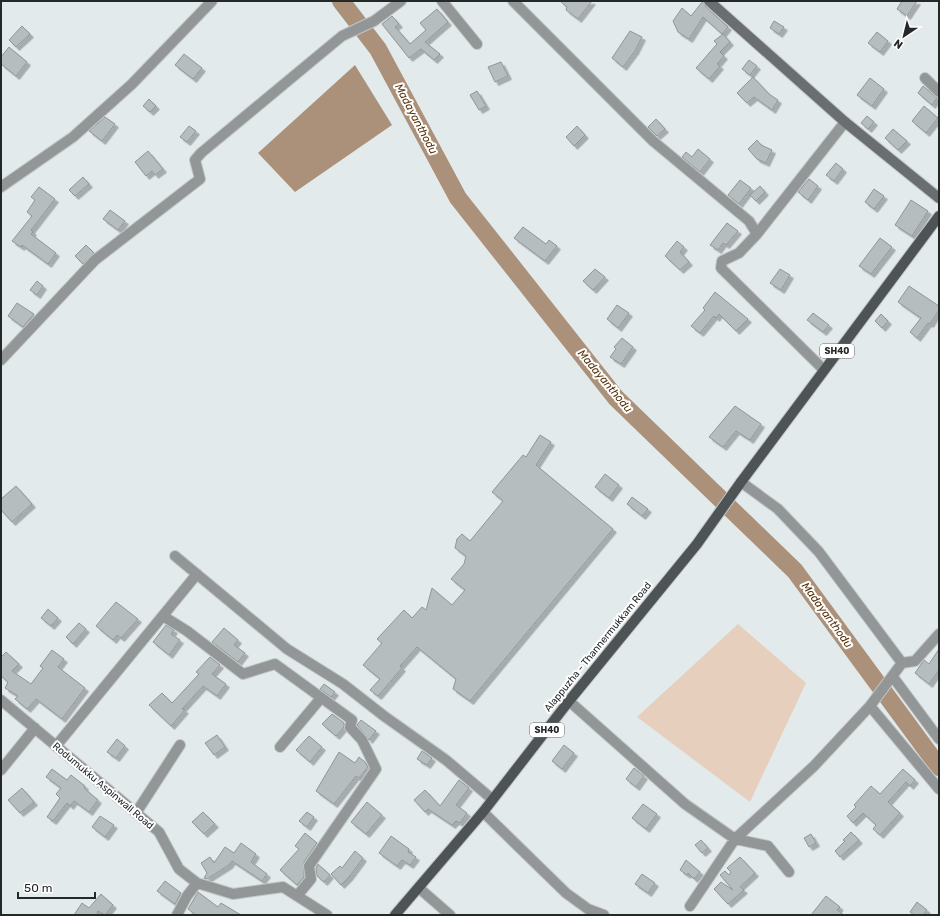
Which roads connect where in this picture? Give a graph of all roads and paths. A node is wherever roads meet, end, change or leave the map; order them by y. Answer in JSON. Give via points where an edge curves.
{"nodes":[{"id":1,"x":401,"y":1,"type":"edge"},
{"id":2,"x":442,"y":1,"type":"edge"},
{"id":3,"x":513,"y":1,"type":"edge"},
{"id":4,"x":709,"y":1,"type":"edge"},
{"id":5,"x":210,"y":2,"type":"edge"},
{"id":6,"x":477,"y":44,"type":"dead end"},
{"id":7,"x":925,"y":78,"type":"dead end"},
{"id":8,"x":939,"y":92,"type":"edge"},
{"id":9,"x":845,"y":122,"type":"junction"},
{"id":10,"x":1,"y":187,"type":"edge"},
{"id":11,"x":939,"y":198,"type":"edge"},
{"id":12,"x":939,"y":216,"type":"edge"},
{"id":13,"x":757,"y":234,"type":"junction"},
{"id":14,"x":1,"y":360,"type":"edge"},
{"id":15,"x":824,"y":370,"type":"junction"},
{"id":16,"x":739,"y":485,"type":"junction"},
{"id":17,"x":175,"y":556,"type":"dead end"},
{"id":18,"x":197,"y":574,"type":"junction"},
{"id":19,"x":163,"y":616,"type":"junction"},
{"id":20,"x":939,"y":634,"type":"edge"},
{"id":21,"x":902,"y":663,"type":"junction"},
{"id":22,"x":890,"y":681,"type":"junction"},
{"id":23,"x":321,"y":698,"type":"junction"},
{"id":24,"x":1,"y":700,"type":"edge"},
{"id":25,"x":569,"y":701,"type":"junction"},
{"id":26,"x":870,"y":706,"type":"junction"},
{"id":27,"x":34,"y":728,"type":"junction"},
{"id":28,"x":939,"y":739,"type":"edge"},
{"id":29,"x":180,"y":745,"type":"dead end"},
{"id":30,"x":56,"y":746,"type":"junction"},
{"id":31,"x":280,"y":747,"type":"dead end"},
{"id":32,"x":1,"y":770,"type":"edge"},
{"id":33,"x":939,"y":789,"type":"edge"},
{"id":34,"x":492,"y":799,"type":"junction"},
{"id":35,"x":483,"y":812,"type":"junction"},
{"id":36,"x":136,"y":813,"type":"junction"},
{"id":37,"x":735,"y":839,"type":"junction"},
{"id":38,"x":789,"y":872,"type":"dead end"},
{"id":39,"x":196,"y":883,"type":"junction"},
{"id":40,"x":419,"y":888,"type":"junction"},
{"id":41,"x":297,"y":896,"type":"junction"},
{"id":42,"x":690,"y":906,"type":"dead end"},
{"id":43,"x":177,"y":915,"type":"edge"},
{"id":44,"x":327,"y":915,"type":"edge"},
{"id":45,"x":395,"y":915,"type":"edge"},
{"id":46,"x":450,"y":915,"type":"edge"},
{"id":47,"x":604,"y":915,"type":"edge"}],
"edges":[{"from":1,"to":14,"type":"street","via":[[374,21],[342,36],[201,153],[195,160],[200,179],[95,260]]},
{"from":2,"to":6,"type":"street"},
{"from":3,"to":13,"type":"street","via":[[653,140],[749,221]]},
{"from":4,"to":9,"type":"main road"},
{"from":5,"to":10,"type":"street","via":[[132,84],[73,137]]},
{"from":7,"to":8,"type":"street"},
{"from":9,"to":11,"type":"main road"},
{"from":9,"to":13,"type":"street"},
{"from":12,"to":15,"type":"main road","number":"SH40"},
{"from":13,"to":15,"type":"street","via":[[739,253],[722,261],[721,268]]},
{"from":15,"to":16,"type":"main road","number":"SH40"},
{"from":16,"to":21,"type":"street","via":[[778,509],[819,552]]},
{"from":16,"to":25,"type":"main road","name":"Alappuzha - Thannermukkam Road","number":"SH40","via":[[697,544]]},
{"from":17,"to":18,"type":"street"},
{"from":18,"to":19,"type":"street"},
{"from":18,"to":34,"type":"street","via":[[287,649],[343,684],[446,760]]},
{"from":19,"to":23,"type":"street","via":[[243,674],[275,664]]},
{"from":19,"to":30,"type":"street"},
{"from":20,"to":21,"type":"street","via":[[915,661]]},
{"from":21,"to":22,"type":"street"},
{"from":22,"to":26,"type":"street"},
{"from":22,"to":28,"type":"street"},
{"from":23,"to":31,"type":"street"},
{"from":23,"to":41,"type":"street","via":[[352,720],[350,727],[362,740],[376,769],[310,866],[312,879]]},
{"from":24,"to":27,"type":"street","name":"Rodumukku Aspinwall Road"},
{"from":25,"to":34,"type":"main road","name":"Alappuzha - Thannermukkam Road","number":"SH40"},
{"from":25,"to":37,"type":"street","via":[[685,804]]},
{"from":26,"to":33,"type":"street"},
{"from":26,"to":37,"type":"street","via":[[814,766]]},
{"from":27,"to":30,"type":"street","name":"Rodumukku Aspinwall Road"},
{"from":27,"to":32,"type":"street"},
{"from":29,"to":36,"type":"street"},
{"from":30,"to":36,"type":"street","name":"Rodumukku Aspinwall Road"},
{"from":34,"to":35,"type":"main road","name":"Alappuzha - Thannermukkam Road","number":"SH40"},
{"from":35,"to":40,"type":"main road","name":"Alappuzha - Thannermukkam Road","number":"SH40"},
{"from":35,"to":47,"type":"street","via":[[566,893],[588,909]]},
{"from":36,"to":39,"type":"street","name":"Rodumukku Aspinwall Road","via":[[159,832],[179,869]]},
{"from":37,"to":38,"type":"street","via":[[768,846]]},
{"from":37,"to":42,"type":"street"},
{"from":39,"to":41,"type":"street","name":"Rodumukku Aspinwall Road","via":[[233,894],[283,887]]},
{"from":39,"to":43,"type":"street"},
{"from":40,"to":45,"type":"main road","name":"Alappuzha - Thannermukkam Road","number":"SH40"},
{"from":40,"to":46,"type":"street"},
{"from":41,"to":44,"type":"street","name":"Rodumukku Aspinwall Road"}]}
